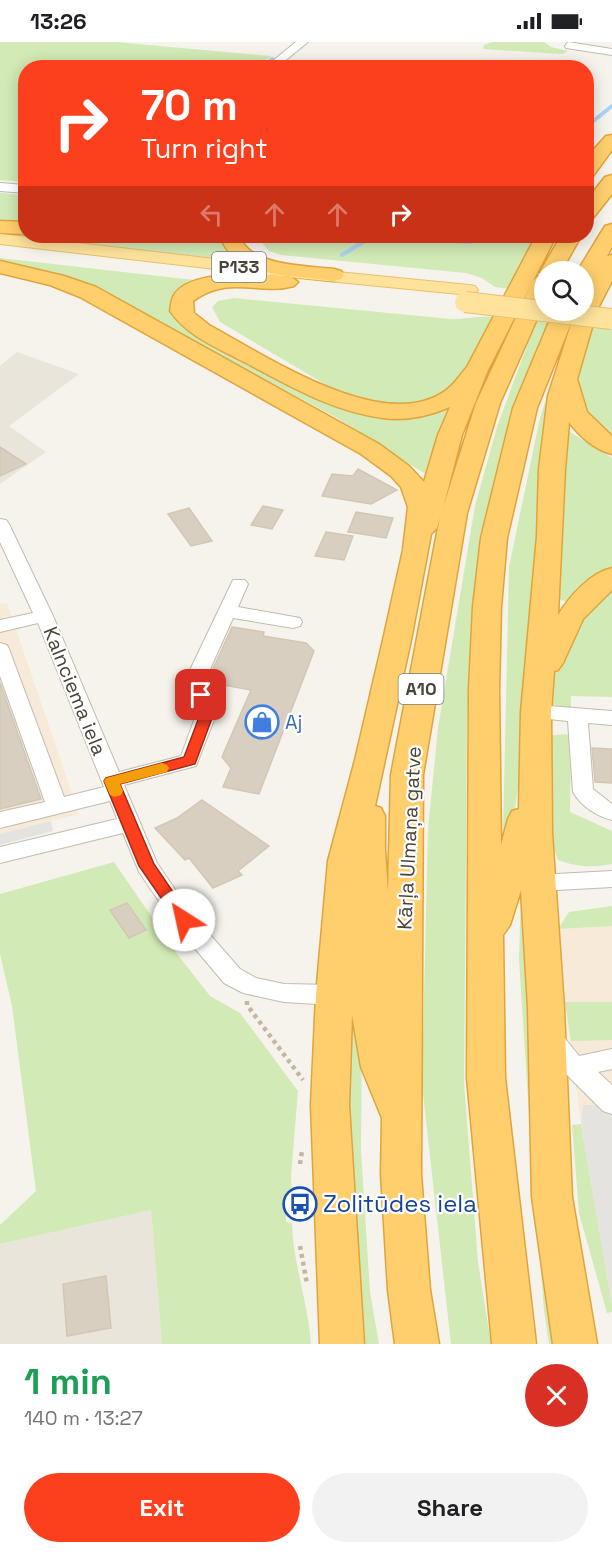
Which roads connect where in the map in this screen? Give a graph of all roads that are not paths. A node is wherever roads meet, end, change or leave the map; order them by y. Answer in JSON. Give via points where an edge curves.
{"nodes":[{"id":1,"x":303,"y":42,"type":"edge"},
{"id":2,"x":574,"y":42,"type":"edge"},
{"id":3,"x":612,"y":52,"type":"edge"},
{"id":4,"x":279,"y":60,"type":"edge"},
{"id":5,"x":612,"y":181,"type":"edge"},
{"id":6,"x":0,"y":187,"type":"edge"},
{"id":7,"x":18,"y":188,"type":"edge"},
{"id":8,"x":594,"y":204,"type":"edge"},
{"id":9,"x":0,"y":227,"type":"edge"},
{"id":10,"x":18,"y":228,"type":"edge"},
{"id":11,"x":612,"y":230,"type":"edge"},
{"id":12,"x":0,"y":239,"type":"edge"},
{"id":13,"x":18,"y":241,"type":"edge"},
{"id":14,"x":34,"y":243,"type":"edge"},
{"id":15,"x":233,"y":243,"type":"edge"},
{"id":16,"x":542,"y":243,"type":"edge"},
{"id":17,"x":567,"y":243,"type":"edge"},
{"id":18,"x":0,"y":251,"type":"edge"},
{"id":19,"x":556,"y":261,"type":"edge"},
{"id":20,"x":594,"y":261,"type":"edge"},
{"id":21,"x":612,"y":261,"type":"edge"},
{"id":22,"x":0,"y":267,"type":"edge"},
{"id":23,"x":334,"y":275,"type":"junction"},
{"id":24,"x":287,"y":282,"type":"junction"},
{"id":25,"x":467,"y":296,"type":"junction"},
{"id":26,"x":534,"y":299,"type":"edge"},
{"id":27,"x":534,"y":303,"type":"edge"},
{"id":28,"x":594,"y":304,"type":"edge"},
{"id":29,"x":612,"y":306,"type":"edge"},
{"id":30,"x":612,"y":319,"type":"edge"},
{"id":31,"x":561,"y":321,"type":"edge"},
{"id":32,"x":477,"y":370,"type":"junction"},
{"id":33,"x":566,"y":370,"type":"junction"},
{"id":34,"x":612,"y":447,"type":"edge"},
{"id":35,"x":0,"y":524,"type":"edge"},
{"id":36,"x":416,"y":550,"type":"junction"},
{"id":37,"x":612,"y":576,"type":"edge"},
{"id":38,"x":239,"y":584,"type":"dead end"},
{"id":39,"x":227,"y":611,"type":"junction"},
{"id":40,"x":44,"y":615,"type":"junction"},
{"id":41,"x":293,"y":622,"type":"dead end"},
{"id":42,"x":0,"y":626,"type":"edge"},
{"id":43,"x":0,"y":649,"type":"edge"},
{"id":44,"x":537,"y":700,"type":"junction"},
{"id":45,"x":577,"y":715,"type":"junction"},
{"id":46,"x":612,"y":718,"type":"edge"},
{"id":47,"x":371,"y":760,"type":"junction"},
{"id":48,"x":534,"y":771,"type":"junction"},
{"id":49,"x":114,"y":787,"type":"junction"},
{"id":50,"x":57,"y":807,"type":"junction"},
{"id":51,"x":612,"y":812,"type":"edge"},
{"id":52,"x":0,"y":820,"type":"edge"},
{"id":53,"x":128,"y":824,"type":"junction"},
{"id":54,"x":0,"y":855,"type":"edge"},
{"id":55,"x":612,"y":879,"type":"edge"},
{"id":56,"x":538,"y":883,"type":"junction"},
{"id":57,"x":484,"y":945,"type":"junction"},
{"id":58,"x":334,"y":995,"type":"junction"},
{"id":59,"x":546,"y":1033,"type":"junction"},
{"id":60,"x":612,"y":1059,"type":"edge"},
{"id":61,"x":574,"y":1067,"type":"junction"},
{"id":62,"x":612,"y":1103,"type":"edge"},
{"id":63,"x":400,"y":1117,"type":"junction"},
{"id":64,"x":342,"y":1344,"type":"edge"},
{"id":65,"x":417,"y":1344,"type":"edge"},
{"id":66,"x":514,"y":1344,"type":"edge"},
{"id":67,"x":575,"y":1344,"type":"edge"}],
"edges":[{"from":1,"to":4,"type":"street"},
{"from":2,"to":3,"type":"street","via":[[570,46]]},
{"from":5,"to":8,"type":"highway"},
{"from":6,"to":7,"type":"street"},
{"from":9,"to":10,"type":"highway"},
{"from":11,"to":20,"type":"highway"},
{"from":12,"to":13,"type":"main road","number":"P133"},
{"from":14,"to":23,"type":"main road","number":"P133"},
{"from":15,"to":23,"type":"highway","via":[[236,251],[250,261]]},
{"from":16,"to":32,"type":"highway"},
{"from":17,"to":19,"type":"highway"},
{"from":18,"to":24,"type":"main road","number":"P133"},
{"from":21,"to":33,"type":"highway","via":[[586,310]]},
{"from":22,"to":36,"type":"highway","via":[[57,280],[88,292],[370,449],[412,485],[421,507]]},
{"from":23,"to":25,"type":"main road","number":"P133"},
{"from":24,"to":25,"type":"main road","number":"P133"},
{"from":24,"to":32,"type":"highway","via":[[238,280],[205,285],[183,298],[181,311],[201,330],[329,398],[357,407],[389,411],[431,405],[453,396]]},
{"from":25,"to":26,"type":"main road","number":"P133"},
{"from":25,"to":30,"type":"main road","number":"P133","bridge":true},
{"from":27,"to":63,"type":"highway","name":"Kārļa Ulmaņa gatve","number":"A10","via":[[488,403],[454,513],[418,704],[407,776]]},
{"from":28,"to":29,"type":"main road"},
{"from":31,"to":57,"type":"highway","via":[[525,408],[494,538],[484,689]]},
{"from":32,"to":36,"type":"highway","via":[[450,435]]},
{"from":33,"to":34,"type":"highway","via":[[572,411],[589,431]]},
{"from":33,"to":44,"type":"highway","via":[[556,424]]},
{"from":35,"to":40,"type":"street","name":"Kalnciema iela"},
{"from":36,"to":47,"type":"highway"},
{"from":37,"to":44,"type":"highway","via":[[590,594],[559,632]]},
{"from":38,"to":39,"type":"street"},
{"from":39,"to":41,"type":"street"},
{"from":39,"to":49,"type":"street","via":[[191,689],[211,702],[189,761]]},
{"from":40,"to":42,"type":"street"},
{"from":40,"to":49,"type":"street","name":"Kalnciema iela"},
{"from":43,"to":50,"type":"street"},
{"from":44,"to":45,"type":"street"},
{"from":44,"to":48,"type":"highway"},
{"from":45,"to":46,"type":"street"},
{"from":45,"to":51,"type":"street","via":[[583,792]]},
{"from":47,"to":58,"type":"highway","via":[[345,861]]},
{"from":47,"to":63,"type":"highway","via":[[370,1013],[380,1067]]},
{"from":48,"to":56,"type":"highway"},
{"from":48,"to":57,"type":"highway","via":[[515,859]]},
{"from":49,"to":50,"type":"street"},
{"from":49,"to":53,"type":"street","name":"Kalnciema iela"},
{"from":50,"to":52,"type":"street"},
{"from":53,"to":54,"type":"street"},
{"from":53,"to":58,"type":"street","name":"Kalnciema iela","via":[[147,866],[184,920],[232,976],[251,986],[284,993]]},
{"from":55,"to":56,"type":"street"},
{"from":56,"to":59,"type":"highway"},
{"from":57,"to":66,"type":"highway","via":[[486,1077]]},
{"from":58,"to":64,"type":"highway","via":[[330,1105]]},
{"from":59,"to":61,"type":"street"},
{"from":59,"to":67,"type":"highway","via":[[552,1197]]},
{"from":60,"to":61,"type":"street"},
{"from":61,"to":62,"type":"street","via":[[598,1085]]},
{"from":63,"to":65,"type":"highway","name":"Kārļa Ulmaņa gatve","number":"A10","via":[[401,1187]]}]}
